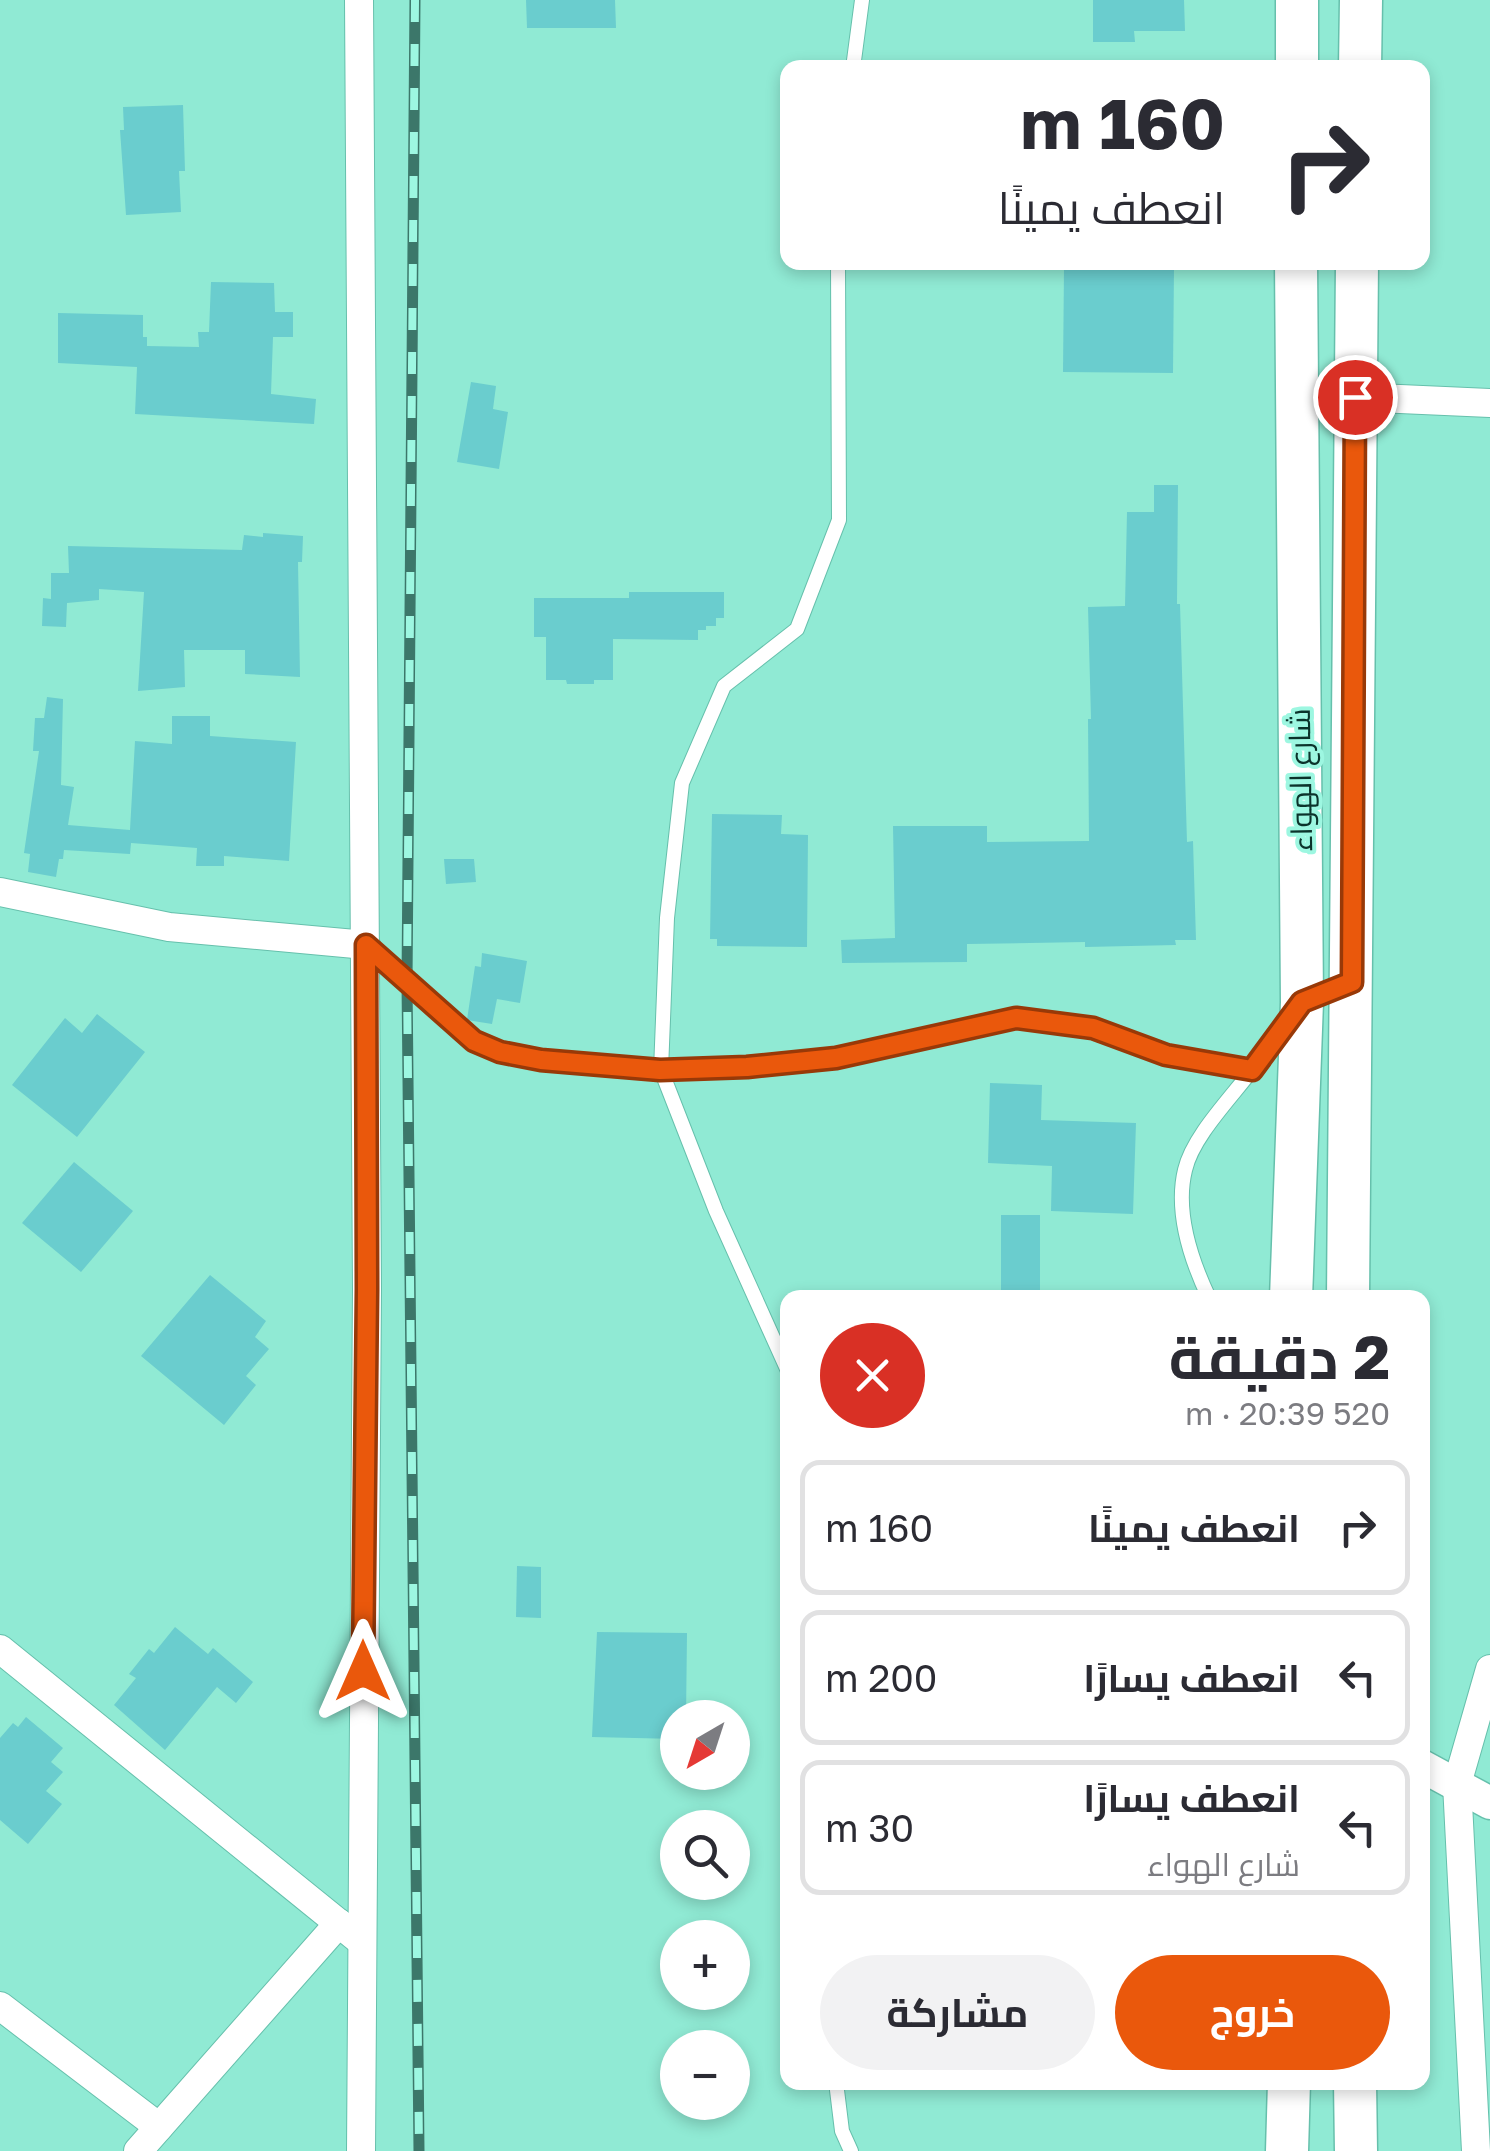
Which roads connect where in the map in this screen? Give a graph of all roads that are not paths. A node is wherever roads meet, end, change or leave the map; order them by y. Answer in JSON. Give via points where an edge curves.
{"nodes":[{"id":1,"x":359,"y":0,"type":"edge"},
{"id":2,"x":862,"y":0,"type":"edge"},
{"id":3,"x":1297,"y":0,"type":"edge"},
{"id":4,"x":1361,"y":0,"type":"edge"},
{"id":5,"x":854,"y":60,"type":"edge"},
{"id":6,"x":1297,"y":60,"type":"edge"},
{"id":7,"x":1360,"y":60,"type":"edge"},
{"id":8,"x":838,"y":270,"type":"edge"},
{"id":9,"x":1296,"y":270,"type":"edge"},
{"id":10,"x":1357,"y":270,"type":"edge"},
{"id":11,"x":1355,"y":397,"type":"junction"},
{"id":12,"x":1490,"y":403,"type":"edge"},
{"id":13,"x":0,"y":892,"type":"edge"},
{"id":14,"x":366,"y":945,"type":"junction"},
{"id":15,"x":1327,"y":992,"type":"junction"},
{"id":16,"x":660,"y":1070,"type":"junction"},
{"id":17,"x":1252,"y":1070,"type":"junction"},
{"id":18,"x":1205,"y":1290,"type":"edge"},
{"id":19,"x":1292,"y":1290,"type":"edge"},
{"id":20,"x":1347,"y":1290,"type":"edge"},
{"id":21,"x":771,"y":1336,"type":"junction"},
{"id":22,"x":780,"y":1337,"type":"edge"},
{"id":23,"x":780,"y":1355,"type":"edge"},
{"id":24,"x":0,"y":1648,"type":"edge"},
{"id":25,"x":1490,"y":1669,"type":"edge"},
{"id":26,"x":1430,"y":1770,"type":"edge"},
{"id":27,"x":1457,"y":1784,"type":"junction"},
{"id":28,"x":1490,"y":1803,"type":"edge"},
{"id":29,"x":339,"y":1924,"type":"junction"},
{"id":30,"x":362,"y":1942,"type":"junction"},
{"id":31,"x":0,"y":2006,"type":"edge"},
{"id":32,"x":837,"y":2090,"type":"edge"},
{"id":33,"x":1289,"y":2090,"type":"edge"},
{"id":34,"x":1354,"y":2090,"type":"edge"},
{"id":35,"x":159,"y":2127,"type":"junction"},
{"id":36,"x":1480,"y":2142,"type":"edge"},
{"id":37,"x":138,"y":2151,"type":"edge"},
{"id":38,"x":361,"y":2151,"type":"edge"},
{"id":39,"x":851,"y":2151,"type":"edge"},
{"id":40,"x":1287,"y":2151,"type":"edge"},
{"id":41,"x":1356,"y":2151,"type":"edge"}],
"edges":[{"from":1,"to":14,"type":"street"},
{"from":2,"to":5,"type":"lane"},
{"from":3,"to":6,"type":"main road"},
{"from":4,"to":7,"type":"main road"},
{"from":8,"to":16,"type":"lane","via":[[839,520],[797,629],[724,686],[682,783]]},
{"from":9,"to":15,"type":"main road","name":"شارع الهواء"},
{"from":10,"to":11,"type":"main road","name":"شارع الهواء"},
{"from":11,"to":12,"type":"street"},
{"from":11,"to":15,"type":"main road","name":"شارع الهواء"},
{"from":13,"to":14,"type":"street","via":[[169,926]]},
{"from":14,"to":16,"type":"lane","via":[[474,1041],[541,1060]]},
{"from":14,"to":30,"type":"street"},
{"from":15,"to":17,"type":"lane"},
{"from":15,"to":19,"type":"main road","name":"شارع الهواء"},
{"from":15,"to":20,"type":"main road","name":"شارع الهواء"},
{"from":16,"to":17,"type":"lane","via":[[836,1058],[1016,1018],[1093,1028],[1166,1055]]},
{"from":16,"to":21,"type":"lane"},
{"from":17,"to":18,"type":"lane","via":[[1223,1102],[1185,1167],[1183,1206]]},
{"from":21,"to":22,"type":"lane"},
{"from":21,"to":23,"type":"lane"},
{"from":24,"to":29,"type":"street"},
{"from":25,"to":27,"type":"street"},
{"from":26,"to":27,"type":"street"},
{"from":27,"to":28,"type":"street"},
{"from":27,"to":36,"type":"street"},
{"from":29,"to":30,"type":"street"},
{"from":29,"to":35,"type":"street"},
{"from":30,"to":38,"type":"street"},
{"from":31,"to":35,"type":"street"},
{"from":32,"to":39,"type":"lane"},
{"from":33,"to":40,"type":"main road"},
{"from":34,"to":41,"type":"main road"},
{"from":35,"to":37,"type":"street"}]}
